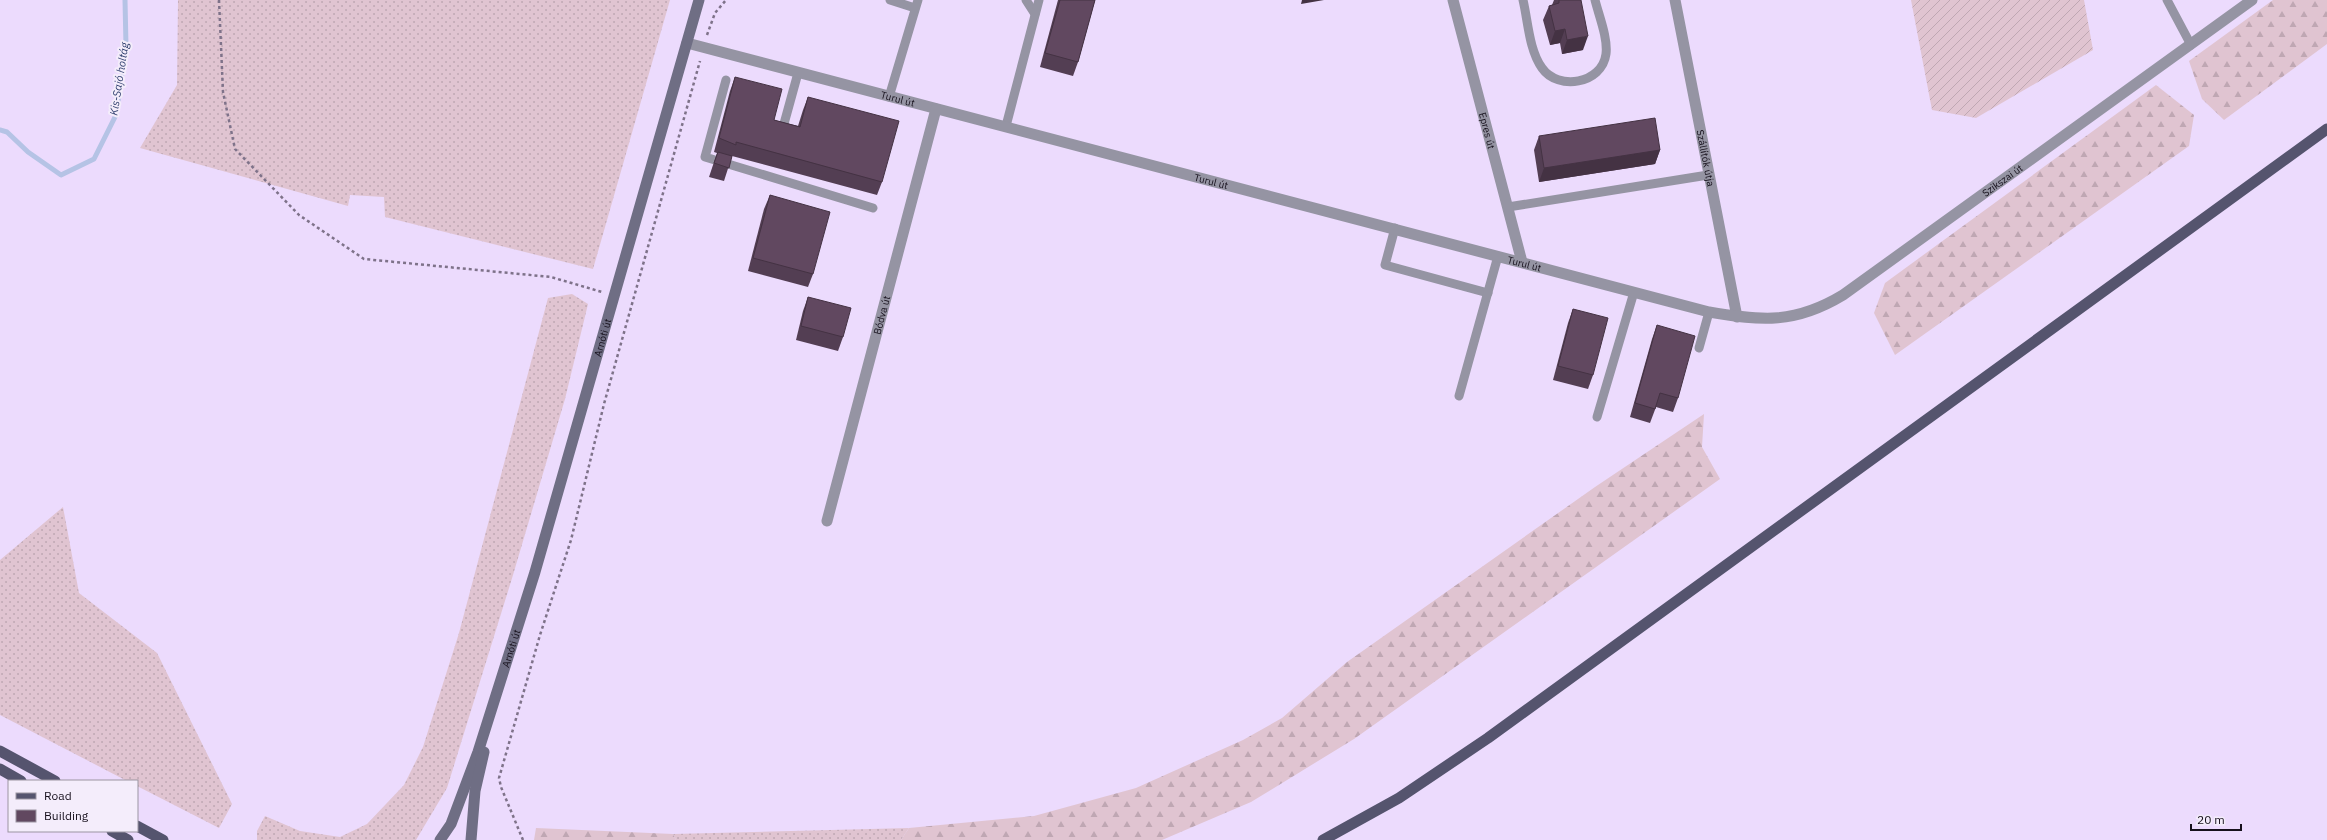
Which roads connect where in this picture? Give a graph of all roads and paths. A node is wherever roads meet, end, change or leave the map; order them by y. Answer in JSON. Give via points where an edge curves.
{"nodes":[{"id":1,"x":219,"y":0,"type":"edge"},
{"id":2,"x":699,"y":0,"type":"edge"},
{"id":3,"x":726,"y":0,"type":"edge"},
{"id":4,"x":890,"y":0,"type":"edge"},
{"id":5,"x":1026,"y":0,"type":"edge"},
{"id":6,"x":1039,"y":0,"type":"edge"},
{"id":7,"x":1453,"y":0,"type":"edge"},
{"id":8,"x":1523,"y":0,"type":"edge"},
{"id":9,"x":1595,"y":0,"type":"edge"},
{"id":10,"x":1674,"y":0,"type":"edge"},
{"id":11,"x":2167,"y":0,"type":"edge"},
{"id":12,"x":2252,"y":0,"type":"edge"},
{"id":13,"x":917,"y":4,"type":"edge"},
{"id":14,"x":1035,"y":14,"type":"junction"},
{"id":15,"x":687,"y":42,"type":"junction"},
{"id":16,"x":2191,"y":45,"type":"junction"},
{"id":17,"x":703,"y":48,"type":"junction"},
{"id":18,"x":798,"y":73,"type":"junction"},
{"id":19,"x":726,"y":80,"type":"dead end"},
{"id":20,"x":889,"y":97,"type":"junction"},
{"id":21,"x":936,"y":109,"type":"junction"},
{"id":22,"x":1006,"y":126,"type":"junction"},
{"id":23,"x":2327,"y":129,"type":"edge"},
{"id":24,"x":782,"y":131,"type":"edge"},
{"id":25,"x":1708,"y":175,"type":"junction"},
{"id":26,"x":1508,"y":207,"type":"junction"},
{"id":27,"x":873,"y":208,"type":"dead end"},
{"id":28,"x":1395,"y":228,"type":"junction"},
{"id":29,"x":1498,"y":256,"type":"junction"},
{"id":30,"x":1522,"y":262,"type":"junction"},
{"id":31,"x":1634,"y":292,"type":"junction"},
{"id":32,"x":1488,"y":293,"type":"junction"},
{"id":33,"x":614,"y":296,"type":"junction"},
{"id":34,"x":1709,"y":312,"type":"junction"},
{"id":35,"x":1737,"y":317,"type":"junction"},
{"id":36,"x":1699,"y":348,"type":"dead end"},
{"id":37,"x":1459,"y":396,"type":"dead end"},
{"id":38,"x":1598,"y":417,"type":"dead end"},
{"id":39,"x":827,"y":521,"type":"dead end"},
{"id":40,"x":503,"y":674,"type":"junction"},
{"id":41,"x":0,"y":751,"type":"edge"},
{"id":42,"x":0,"y":769,"type":"edge"},
{"id":43,"x":20,"y":780,"type":"edge"},
{"id":44,"x":53,"y":780,"type":"edge"},
{"id":45,"x":138,"y":827,"type":"edge"},
{"id":46,"x":114,"y":832,"type":"edge"},
{"id":47,"x":128,"y":840,"type":"edge"},
{"id":48,"x":163,"y":840,"type":"edge"},
{"id":49,"x":440,"y":840,"type":"edge"},
{"id":50,"x":471,"y":840,"type":"edge"},
{"id":51,"x":523,"y":840,"type":"edge"},
{"id":52,"x":1323,"y":840,"type":"edge"}],
"edges":[{"from":1,"to":33,"type":"path","via":[[223,92],[235,149],[299,216],[364,259],[551,277]]},
{"from":2,"to":15,"type":"main road","name":"Arnóti út"},
{"from":3,"to":17,"type":"path","via":[[713,19]]},
{"from":4,"to":13,"type":"lane"},
{"from":5,"to":14,"type":"lane"},
{"from":6,"to":14,"type":"lane"},
{"from":7,"to":26,"type":"street","name":"Epres út"},
{"from":8,"to":9,"type":"lane","via":[[1540,66],[1547,75],[1563,83],[1591,76],[1603,63],[1606,46]]},
{"from":10,"to":25,"type":"street","name":"Szállítók útja"},
{"from":11,"to":16,"type":"lane"},
{"from":12,"to":16,"type":"street","name":"Szikszai út"},
{"from":13,"to":20,"type":"lane"},
{"from":14,"to":22,"type":"lane"},
{"from":15,"to":17,"type":"street","name":"Turul út"},
{"from":15,"to":33,"type":"main road","name":"Arnóti út"},
{"from":16,"to":35,"type":"street","name":"Szikszai út","via":[[1828,304],[1788,318]]},
{"from":17,"to":18,"type":"street","name":"Turul út"},
{"from":17,"to":51,"type":"path","via":[[604,404],[571,540],[540,635],[500,778],[500,787]]},
{"from":18,"to":20,"type":"street","name":"Turul út"},
{"from":18,"to":24,"type":"lane"},
{"from":19,"to":27,"type":"lane","via":[[705,157]]},
{"from":20,"to":21,"type":"street","name":"Turul út"},
{"from":21,"to":22,"type":"street","name":"Turul út"},
{"from":21,"to":39,"type":"street","name":"Bódva út"},
{"from":22,"to":28,"type":"street","name":"Turul út"},
{"from":23,"to":52,"type":"main road","via":[[1488,738],[1399,798]]},
{"from":25,"to":26,"type":"lane"},
{"from":25,"to":35,"type":"street","name":"Szállítók útja"},
{"from":26,"to":30,"type":"street","name":"Epres út"},
{"from":28,"to":29,"type":"street","name":"Turul út"},
{"from":28,"to":32,"type":"lane","via":[[1386,265]]},
{"from":29,"to":30,"type":"street","name":"Turul út"},
{"from":29,"to":32,"type":"lane"},
{"from":30,"to":31,"type":"street","name":"Turul út"},
{"from":31,"to":34,"type":"street","name":"Turul út"},
{"from":31,"to":38,"type":"lane"},
{"from":32,"to":37,"type":"lane"},
{"from":33,"to":40,"type":"main road","name":"Arnóti út"},
{"from":34,"to":35,"type":"street","name":"Turul út"},
{"from":34,"to":36,"type":"lane"},
{"from":40,"to":49,"type":"main road","via":[[451,824]]},
{"from":40,"to":50,"type":"main road","via":[[475,791]]},
{"from":41,"to":44,"type":"main road"},
{"from":42,"to":43,"type":"main road"},
{"from":45,"to":48,"type":"main road"},
{"from":46,"to":47,"type":"main road"}]}
